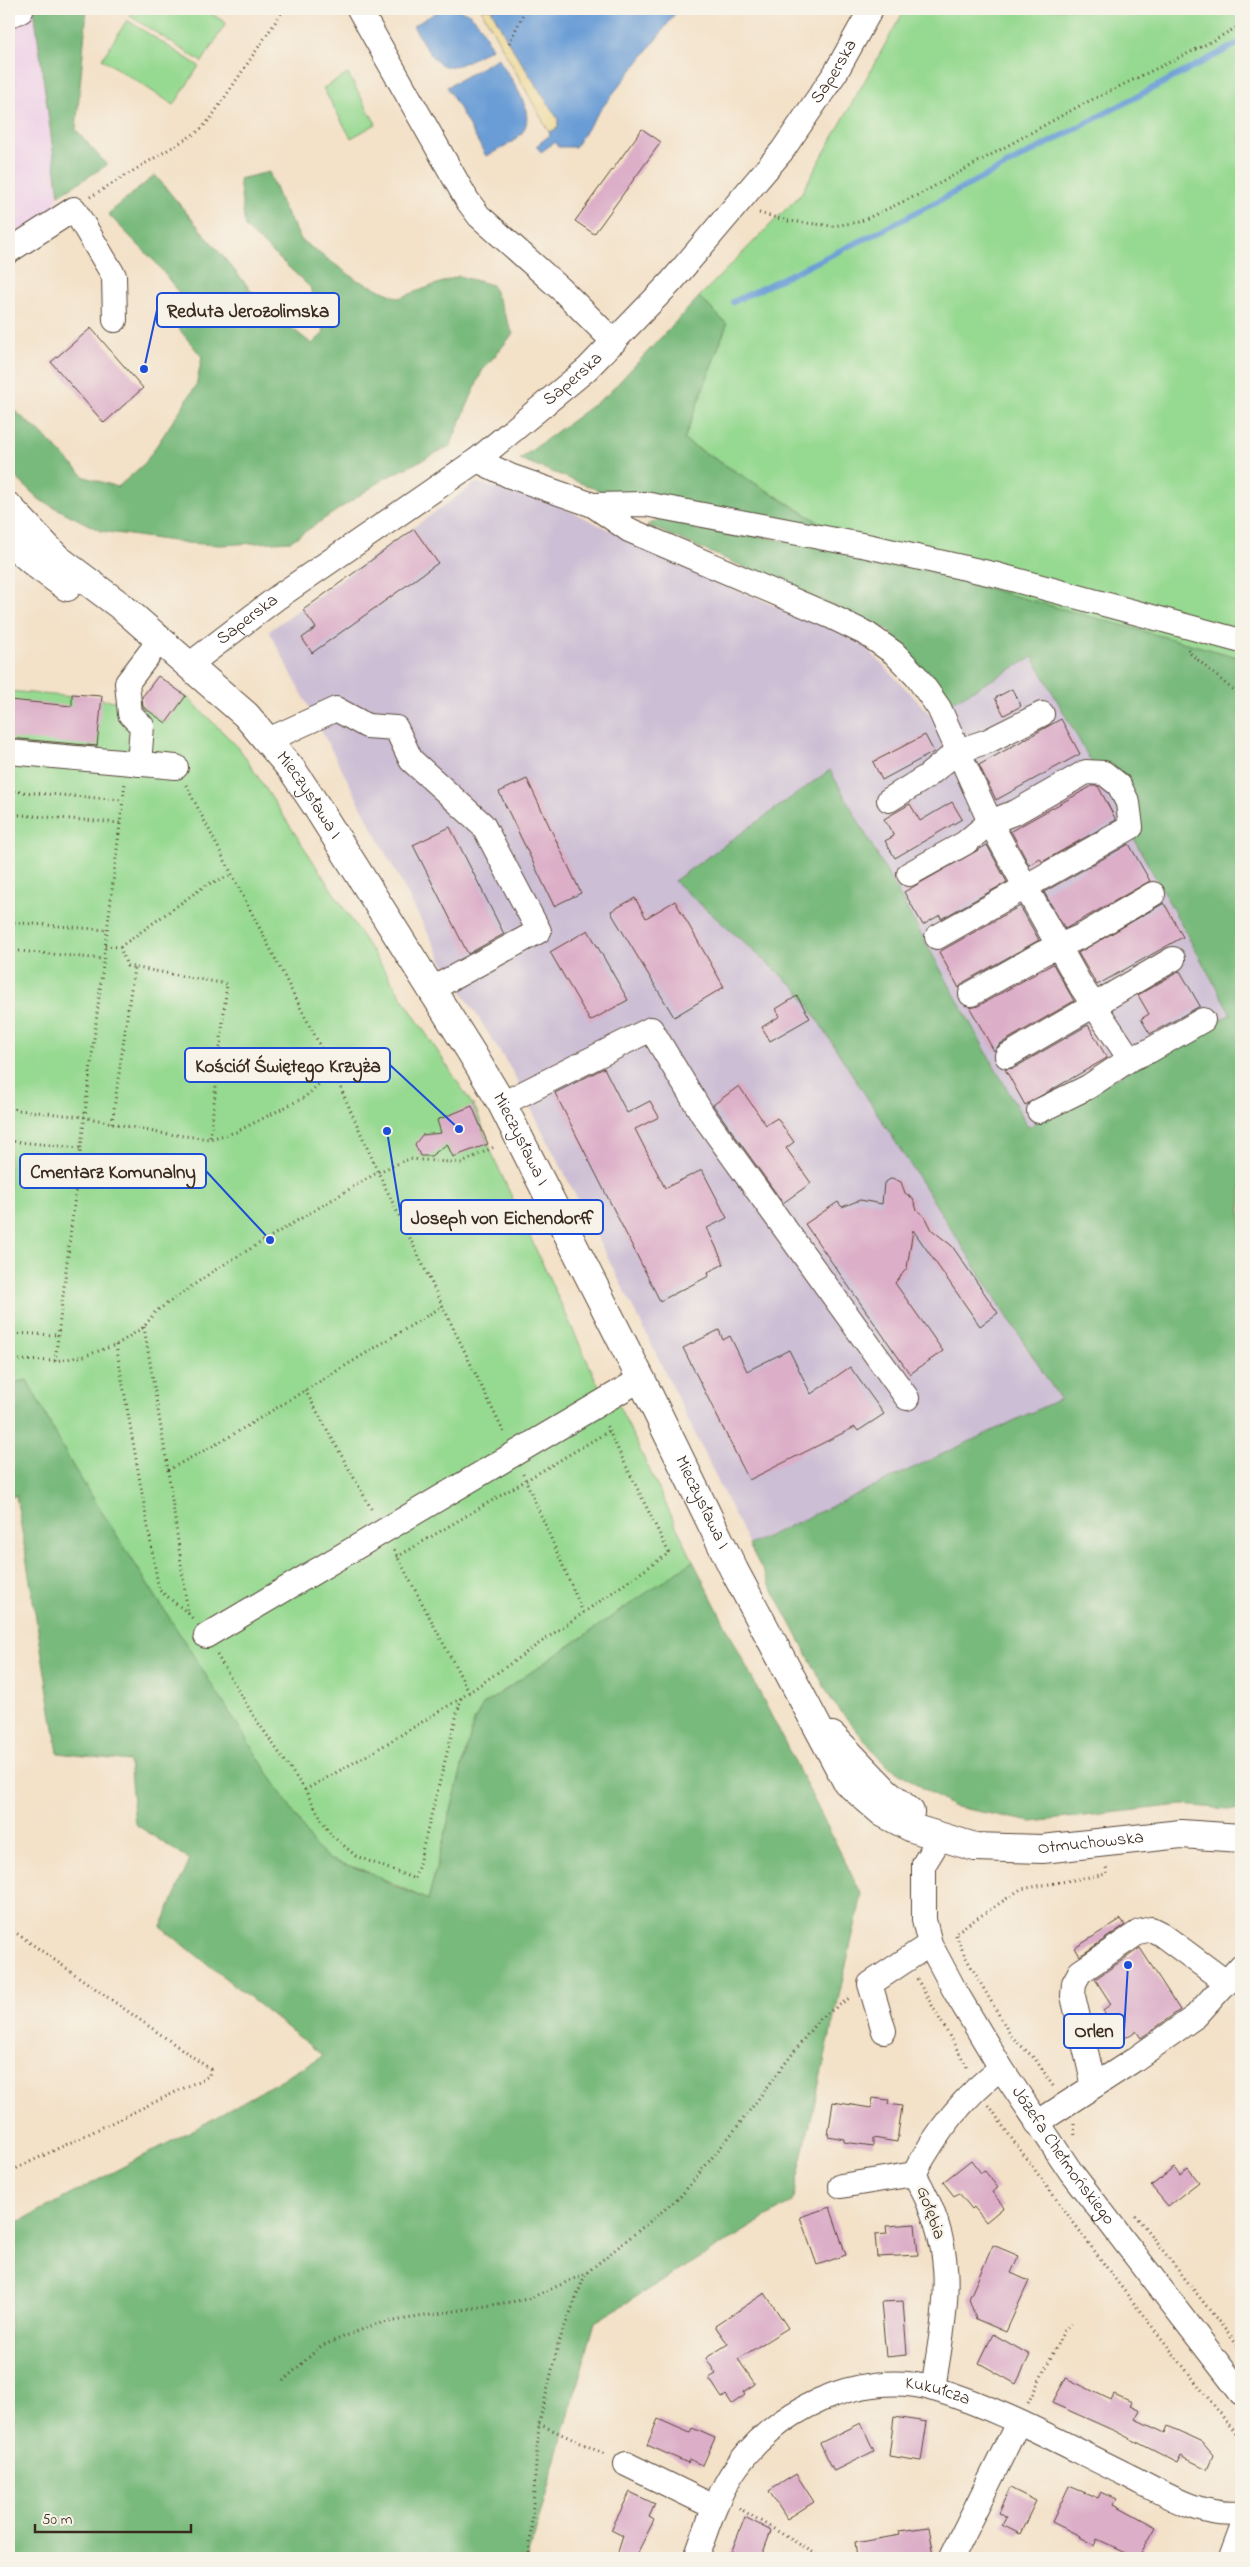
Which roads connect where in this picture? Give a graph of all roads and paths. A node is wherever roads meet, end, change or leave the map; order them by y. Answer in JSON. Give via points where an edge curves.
{"nodes":[{"id":1,"x":284,"y":9,"type":"edge"},
{"id":2,"x":359,"y":9,"type":"edge"},
{"id":3,"x":526,"y":9,"type":"edge"},
{"id":4,"x":871,"y":9,"type":"edge"},
{"id":5,"x":1241,"y":25,"type":"edge"},
{"id":6,"x":509,"y":43,"type":"dead end"},
{"id":7,"x":737,"y":206,"type":"junction"},
{"id":8,"x":74,"y":209,"type":"junction"},
{"id":9,"x":9,"y":251,"type":"edge"},
{"id":10,"x":115,"y":320,"type":"dead end"},
{"id":11,"x":614,"y":342,"type":"junction"},
{"id":12,"x":477,"y":460,"type":"junction"},
{"id":13,"x":593,"y":505,"type":"junction"},
{"id":14,"x":9,"y":506,"type":"edge"},
{"id":15,"x":9,"y":541,"type":"edge"},
{"id":16,"x":9,"y":552,"type":"edge"},
{"id":17,"x":36,"y":565,"type":"junction"},
{"id":18,"x":1174,"y":625,"type":"junction"},
{"id":19,"x":159,"y":641,"type":"junction"},
{"id":20,"x":1241,"y":642,"type":"edge"},
{"id":21,"x":189,"y":665,"type":"junction"},
{"id":22,"x":1241,"y":697,"type":"edge"},
{"id":23,"x":1042,"y":714,"type":"dead end"},
{"id":24,"x":268,"y":740,"type":"junction"},
{"id":25,"x":958,"y":751,"type":"junction"},
{"id":26,"x":9,"y":752,"type":"edge"},
{"id":27,"x":133,"y":763,"type":"junction"},
{"id":28,"x":176,"y":767,"type":"joint"},
{"id":29,"x":9,"y":791,"type":"edge"},
{"id":30,"x":122,"y":800,"type":"junction"},
{"id":31,"x":889,"y":800,"type":"dead end"},
{"id":32,"x":9,"y":814,"type":"edge"},
{"id":33,"x":990,"y":822,"type":"junction"},
{"id":34,"x":120,"y":823,"type":"junction"},
{"id":35,"x":909,"y":874,"type":"dead end"},
{"id":36,"x":232,"y":875,"type":"junction"},
{"id":37,"x":1025,"y":886,"type":"junction"},
{"id":38,"x":1153,"y":894,"type":"dead end"},
{"id":39,"x":9,"y":922,"type":"edge"},
{"id":40,"x":107,"y":930,"type":"junction"},
{"id":41,"x":937,"y":937,"type":"dead end"},
{"id":42,"x":105,"y":946,"type":"junction"},
{"id":43,"x":1059,"y":946,"type":"junction"},
{"id":44,"x":120,"y":948,"type":"junction"},
{"id":45,"x":9,"y":950,"type":"edge"},
{"id":46,"x":103,"y":959,"type":"junction"},
{"id":47,"x":1173,"y":959,"type":"dead end"},
{"id":48,"x":134,"y":968,"type":"junction"},
{"id":49,"x":432,"y":989,"type":"junction"},
{"id":50,"x":971,"y":994,"type":"dead end"},
{"id":51,"x":1095,"y":1005,"type":"junction"},
{"id":52,"x":1203,"y":1020,"type":"dead end"},
{"id":53,"x":1007,"y":1056,"type":"dead end"},
{"id":54,"x":1130,"y":1059,"type":"junction"},
{"id":55,"x":333,"y":1070,"type":"junction"},
{"id":56,"x":502,"y":1104,"type":"junction"},
{"id":57,"x":9,"y":1109,"type":"edge"},
{"id":58,"x":1039,"y":1111,"type":"dead end"},
{"id":59,"x":84,"y":1117,"type":"junction"},
{"id":60,"x":112,"y":1123,"type":"junction"},
{"id":61,"x":518,"y":1135,"type":"junction"},
{"id":62,"x":210,"y":1139,"type":"junction"},
{"id":63,"x":9,"y":1141,"type":"edge"},
{"id":64,"x":80,"y":1148,"type":"junction"},
{"id":65,"x":378,"y":1172,"type":"junction"},
{"id":66,"x":443,"y":1306,"type":"junction"},
{"id":67,"x":144,"y":1327,"type":"junction"},
{"id":68,"x":9,"y":1333,"type":"edge"},
{"id":69,"x":58,"y":1335,"type":"junction"},
{"id":70,"x":116,"y":1344,"type":"junction"},
{"id":71,"x":9,"y":1360,"type":"edge"},
{"id":72,"x":55,"y":1361,"type":"junction"},
{"id":73,"x":641,"y":1379,"type":"junction"},
{"id":74,"x":907,"y":1398,"type":"dead end"},
{"id":75,"x":596,"y":1405,"type":"junction"},
{"id":76,"x":609,"y":1431,"type":"junction"},
{"id":77,"x":513,"y":1453,"type":"junction"},
{"id":78,"x":168,"y":1470,"type":"junction"},
{"id":79,"x":525,"y":1481,"type":"junction"},
{"id":80,"x":397,"y":1557,"type":"dead end"},
{"id":81,"x":583,"y":1612,"type":"junction"},
{"id":82,"x":188,"y":1613,"type":"junction"},
{"id":83,"x":206,"y":1636,"type":"junction"},
{"id":84,"x":461,"y":1698,"type":"junction"},
{"id":85,"x":305,"y":1790,"type":"junction"},
{"id":86,"x":941,"y":1836,"type":"junction"},
{"id":87,"x":1241,"y":1838,"type":"edge"},
{"id":88,"x":1107,"y":1874,"type":"dead end"},
{"id":89,"x":9,"y":1928,"type":"edge"},
{"id":90,"x":930,"y":1944,"type":"junction"},
{"id":91,"x":1234,"y":1975,"type":"edge"},
{"id":92,"x":870,"y":1984,"type":"junction"},
{"id":93,"x":884,"y":2031,"type":"dead end"},
{"id":94,"x":1001,"y":2068,"type":"junction"},
{"id":95,"x":1094,"y":2086,"type":"junction"},
{"id":96,"x":1065,"y":2104,"type":"junction"},
{"id":97,"x":1037,"y":2123,"type":"junction"},
{"id":98,"x":1075,"y":2141,"type":"dead end"},
{"id":99,"x":9,"y":2172,"type":"edge"},
{"id":100,"x":914,"y":2174,"type":"junction"},
{"id":101,"x":841,"y":2186,"type":"dead end"},
{"id":102,"x":1131,"y":2210,"type":"dead end"},
{"id":103,"x":585,"y":2274,"type":"junction"},
{"id":104,"x":1072,"y":2323,"type":"dead end"},
{"id":105,"x":1241,"y":2350,"type":"edge"},
{"id":106,"x":1234,"y":2367,"type":"edge"},
{"id":107,"x":283,"y":2381,"type":"dead end"},
{"id":108,"x":933,"y":2389,"type":"junction"},
{"id":109,"x":1241,"y":2393,"type":"edge"},
{"id":110,"x":1018,"y":2423,"type":"junction"},
{"id":111,"x":539,"y":2424,"type":"junction"},
{"id":112,"x":626,"y":2464,"type":"joint"},
{"id":113,"x":717,"y":2501,"type":"junction"},
{"id":114,"x":1241,"y":2513,"type":"edge"},
{"id":115,"x":1241,"y":2531,"type":"edge"},
{"id":116,"x":529,"y":2558,"type":"edge"},
{"id":117,"x":696,"y":2558,"type":"edge"},
{"id":118,"x":822,"y":2558,"type":"edge"},
{"id":119,"x":951,"y":2558,"type":"edge"},
{"id":120,"x":1230,"y":2558,"type":"edge"}],
"edges":[{"from":1,"to":8,"type":"path","via":[[199,131],[121,180],[103,187]]},
{"from":2,"to":11,"type":"street","via":[[479,216]]},
{"from":3,"to":6,"type":"path"},
{"from":4,"to":7,"type":"street","name":"Saperska","via":[[836,72],[782,151]]},
{"from":5,"to":7,"type":"path","via":[[1201,48],[1081,105],[922,193],[860,222],[833,226],[788,221]]},
{"from":7,"to":11,"type":"street","name":"Saperska"},
{"from":8,"to":9,"type":"street"},
{"from":8,"to":10,"type":"street","via":[[114,276]]},
{"from":11,"to":12,"type":"street","name":"Saperska","via":[[587,370]]},
{"from":12,"to":13,"type":"street","via":[[510,476]]},
{"from":12,"to":21,"type":"street","name":"Saperska","via":[[278,596]]},
{"from":13,"to":18,"type":"street","via":[[645,504],[867,546],[997,574]]},
{"from":13,"to":25,"type":"street","via":[[629,530],[867,634],[894,653],[917,677],[939,708]]},
{"from":14,"to":19,"type":"main road","name":"Mieczysława I","via":[[58,559],[122,607]]},
{"from":15,"to":17,"type":"main road","name":"Mieczysława I"},
{"from":16,"to":17,"type":"street"},
{"from":17,"to":19,"type":"main road","name":"Mieczysława I","via":[[114,620]]},
{"from":18,"to":20,"type":"street"},
{"from":18,"to":22,"type":"path","via":[[1191,654]]},
{"from":19,"to":21,"type":"main road","name":"Mieczysława I"},
{"from":19,"to":27,"type":"street","via":[[127,682],[130,714],[142,726]]},
{"from":21,"to":24,"type":"main road","name":"Mieczysława I","via":[[246,715]]},
{"from":23,"to":25,"type":"street","via":[[988,741]]},
{"from":24,"to":49,"type":"main road","name":"Mieczysława I","via":[[315,804]]},
{"from":24,"to":49,"type":"street","via":[[336,708],[367,726],[396,728],[411,760],[483,825],[539,931]]},
{"from":25,"to":31,"type":"street","via":[[926,777]]},
{"from":25,"to":33,"type":"street"},
{"from":26,"to":27,"type":"street"},
{"from":27,"to":28,"type":"street"},
{"from":27,"to":30,"type":"path"},
{"from":28,"to":36,"type":"path"},
{"from":29,"to":30,"type":"path"},
{"from":30,"to":34,"type":"path"},
{"from":32,"to":34,"type":"path"},
{"from":33,"to":35,"type":"street","via":[[965,843]]},
{"from":33,"to":37,"type":"street"},
{"from":33,"to":37,"type":"street","via":[[1016,812],[1086,772],[1104,774],[1118,785],[1128,803],[1131,827]]},
{"from":34,"to":40,"type":"path"},
{"from":36,"to":44,"type":"path","via":[[206,885]]},
{"from":36,"to":55,"type":"path"},
{"from":37,"to":41,"type":"street"},
{"from":37,"to":43,"type":"street"},
{"from":38,"to":43,"type":"street"},
{"from":39,"to":40,"type":"path"},
{"from":40,"to":42,"type":"path"},
{"from":42,"to":44,"type":"path"},
{"from":42,"to":46,"type":"path"},
{"from":43,"to":50,"type":"street"},
{"from":43,"to":51,"type":"street"},
{"from":44,"to":48,"type":"path","via":[[127,966]]},
{"from":45,"to":46,"type":"path"},
{"from":46,"to":59,"type":"path"},
{"from":47,"to":51,"type":"street"},
{"from":48,"to":60,"type":"path"},
{"from":48,"to":62,"type":"path","via":[[228,984]]},
{"from":49,"to":56,"type":"main road","name":"Mieczysława I"},
{"from":51,"to":53,"type":"street"},
{"from":51,"to":54,"type":"street"},
{"from":52,"to":54,"type":"street"},
{"from":54,"to":58,"type":"street","via":[[1088,1087]]},
{"from":55,"to":62,"type":"path","via":[[305,1097],[236,1132]]},
{"from":55,"to":65,"type":"path"},
{"from":56,"to":61,"type":"main road","name":"Mieczysława I"},
{"from":56,"to":74,"type":"street","via":[[651,1029],[703,1115]]},
{"from":57,"to":59,"type":"path"},
{"from":59,"to":60,"type":"path"},
{"from":59,"to":64,"type":"path"},
{"from":60,"to":62,"type":"path"},
{"from":61,"to":65,"type":"path","via":[[462,1163],[409,1159]]},
{"from":61,"to":73,"type":"main road","name":"Mieczysława I"},
{"from":63,"to":64,"type":"path"},
{"from":64,"to":69,"type":"path"},
{"from":65,"to":66,"type":"path"},
{"from":65,"to":67,"type":"path","via":[[215,1270],[155,1312]]},
{"from":66,"to":77,"type":"path"},
{"from":66,"to":78,"type":"path","via":[[229,1437]]},
{"from":67,"to":70,"type":"path"},
{"from":67,"to":78,"type":"path"},
{"from":68,"to":69,"type":"path"},
{"from":69,"to":72,"type":"path"},
{"from":70,"to":72,"type":"path","via":[[84,1356]]},
{"from":70,"to":82,"type":"path","via":[[159,1590]]},
{"from":71,"to":72,"type":"path"},
{"from":73,"to":75,"type":"street"},
{"from":73,"to":86,"type":"main road","name":"Mieczysława I","via":[[734,1570],[815,1720],[885,1791]]},
{"from":75,"to":76,"type":"path"},
{"from":75,"to":77,"type":"street"},
{"from":76,"to":79,"type":"path"},
{"from":76,"to":81,"type":"path","via":[[669,1553]]},
{"from":77,"to":79,"type":"path"},
{"from":77,"to":83,"type":"street"},
{"from":78,"to":82,"type":"path"},
{"from":79,"to":80,"type":"path"},
{"from":79,"to":81,"type":"path"},
{"from":81,"to":84,"type":"path"},
{"from":82,"to":83,"type":"path"},
{"from":83,"to":85,"type":"path","via":[[253,1715]]},
{"from":84,"to":85,"type":"path"},
{"from":84,"to":85,"type":"path","via":[[415,1879],[356,1856],[330,1834]]},
{"from":86,"to":87,"type":"main road","name":"Otmuchowska","via":[[975,1847],[1011,1850],[1073,1847],[1181,1834]]},
{"from":86,"to":90,"type":"street","name":"Józefa Chełmońskiego","via":[[924,1864],[924,1920]]},
{"from":88,"to":96,"type":"path","via":[[1021,1889],[955,1933],[1011,2036],[1036,2060]]},
{"from":89,"to":99,"type":"path","via":[[210,2070],[210,2076]]},
{"from":90,"to":92,"type":"street"},
{"from":90,"to":94,"type":"street","name":"Józefa Chełmońskiego"},
{"from":91,"to":95,"type":"street","via":[[1196,2016]]},
{"from":91,"to":95,"type":"street","via":[[1151,1929],[1139,1932],[1080,1972],[1074,1983],[1073,1996]]},
{"from":92,"to":93,"type":"street"},
{"from":92,"to":103,"type":"path","via":[[819,2019],[680,2197]]},
{"from":94,"to":97,"type":"street","name":"Józefa Chełmońskiego"},
{"from":94,"to":100,"type":"street","name":"Gołębia","via":[[978,2086],[943,2126]]},
{"from":95,"to":96,"type":"street"},
{"from":96,"to":97,"type":"street"},
{"from":96,"to":98,"type":"path","via":[[1074,2118]]},
{"from":97,"to":106,"type":"street","name":"Józefa Chełmońskiego","via":[[1099,2209]]},
{"from":100,"to":101,"type":"street"},
{"from":100,"to":108,"type":"street","name":"Gołębia","via":[[926,2194],[947,2272],[947,2300]]},
{"from":102,"to":105,"type":"path"},
{"from":103,"to":107,"type":"path","via":[[528,2299],[376,2324],[320,2346]]},
{"from":103,"to":111,"type":"path","via":[[559,2341]]},
{"from":104,"to":110,"type":"path","via":[[1064,2331]]},
{"from":106,"to":109,"type":"street","name":"Józefa Chełmońskiego"},
{"from":108,"to":110,"type":"street","name":"Kukułcza"},
{"from":108,"to":113,"type":"street","name":"Kukułcza","via":[[862,2386],[825,2397],[793,2414],[762,2440],[732,2474]]},
{"from":110,"to":114,"type":"street","name":"Kukułcza","via":[[1174,2499],[1204,2510]]},
{"from":110,"to":119,"type":"street"},
{"from":111,"to":112,"type":"path"},
{"from":111,"to":116,"type":"path"},
{"from":112,"to":113,"type":"street"},
{"from":113,"to":117,"type":"street","name":"Kukułcza"},
{"from":113,"to":118,"type":"path"},
{"from":115,"to":120,"type":"street"}]}
